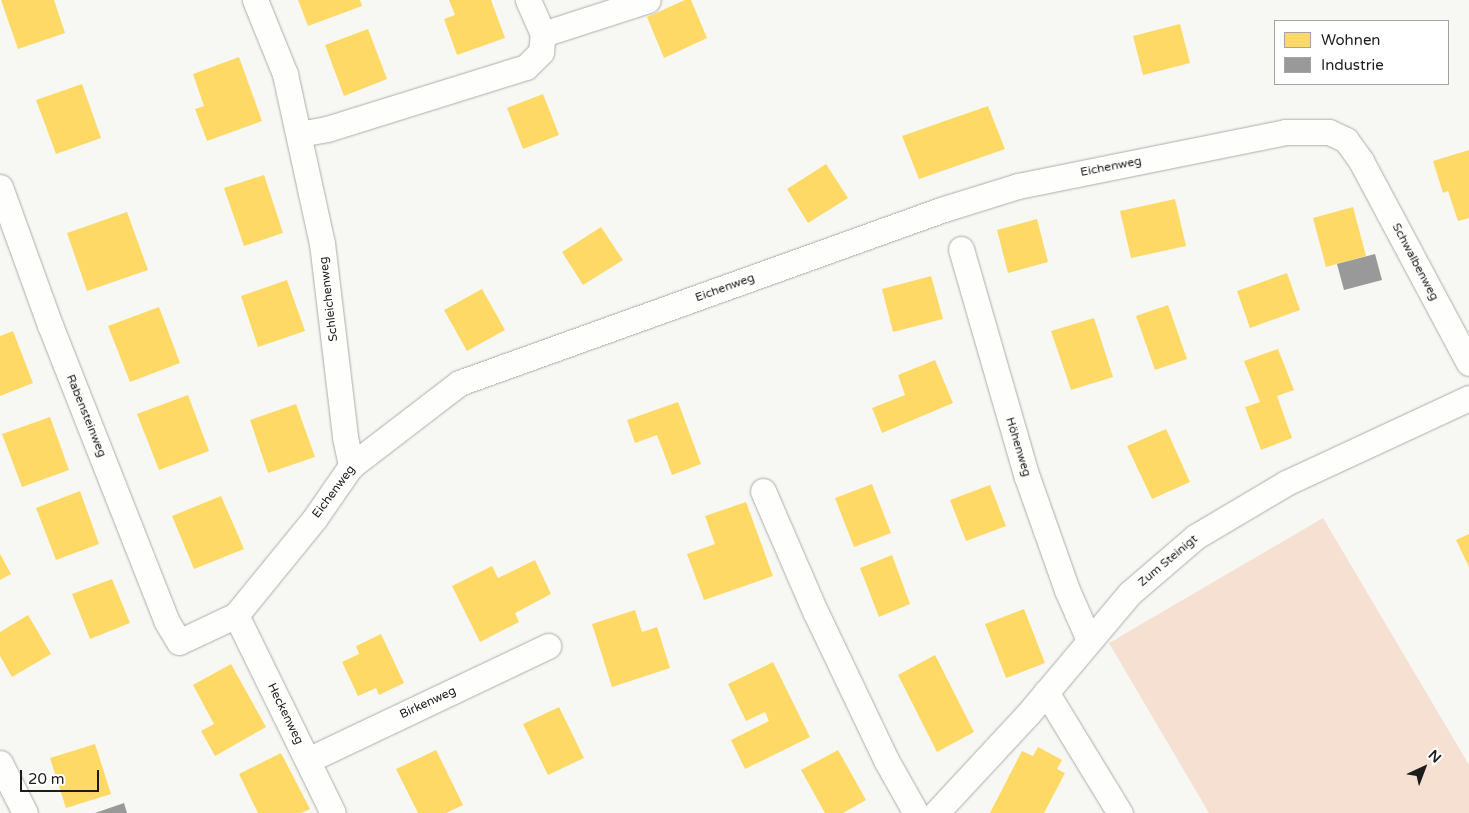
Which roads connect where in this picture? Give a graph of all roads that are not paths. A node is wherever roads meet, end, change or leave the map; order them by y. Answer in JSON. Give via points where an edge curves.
{"nodes":[{"id":1,"x":255,"y":0,"type":"edge"},
{"id":2,"x":528,"y":0,"type":"edge"},
{"id":3,"x":648,"y":0,"type":"edge"},
{"id":4,"x":543,"y":34,"type":"junction"},
{"id":5,"x":299,"y":134,"type":"junction"},
{"id":6,"x":1361,"y":161,"type":"joint"},
{"id":7,"x":0,"y":187,"type":"edge"},
{"id":8,"x":960,"y":249,"type":"dead end"},
{"id":9,"x":1469,"y":363,"type":"edge"},
{"id":10,"x":1469,"y":398,"type":"edge"},
{"id":11,"x":351,"y":466,"type":"junction"},
{"id":12,"x":763,"y":491,"type":"dead end"},
{"id":13,"x":236,"y":615,"type":"junction"},
{"id":14,"x":1088,"y":640,"type":"junction"},
{"id":15,"x":178,"y":642,"type":"joint"},
{"id":16,"x":548,"y":646,"type":"dead end"},
{"id":17,"x":1046,"y":692,"type":"junction"},
{"id":18,"x":308,"y":760,"type":"junction"},
{"id":19,"x":0,"y":763,"type":"edge"},
{"id":20,"x":25,"y":813,"type":"edge"},
{"id":21,"x":333,"y":813,"type":"edge"},
{"id":22,"x":916,"y":813,"type":"edge"},
{"id":23,"x":936,"y":813,"type":"edge"},
{"id":24,"x":1120,"y":813,"type":"edge"}],
"edges":[{"from":1,"to":5,"type":"street","name":"Schleichenweg","via":[[285,74]]},
{"from":2,"to":4,"type":"street"},
{"from":3,"to":4,"type":"street"},
{"from":4,"to":5,"type":"street","via":[[541,52],[526,68],[327,129]]},
{"from":5,"to":11,"type":"street","name":"Schleichenweg","via":[[322,243]]},
{"from":6,"to":9,"type":"street","name":"Schwalbenweg"},
{"from":6,"to":11,"type":"street","name":"Eichenweg","via":[[1346,140],[1328,132],[1285,132],[1018,186],[935,212],[459,383]]},
{"from":7,"to":15,"type":"street","name":"Rabensteinweg","via":[[50,325],[167,622]]},
{"from":8,"to":14,"type":"street","name":"Höhenweg","via":[[1027,477]]},
{"from":10,"to":14,"type":"street","name":"Zum Steinigt","via":[[1286,484],[1195,537],[1130,593]]},
{"from":11,"to":13,"type":"street","name":"Eichenweg","via":[[315,518]]},
{"from":12,"to":22,"type":"street","via":[[819,620],[886,760]]},
{"from":13,"to":15,"type":"street","name":"Eichenweg"},
{"from":13,"to":18,"type":"street","name":"Heckenweg"},
{"from":14,"to":17,"type":"street","name":"Zum Steinigt"},
{"from":16,"to":18,"type":"street","name":"Birkenweg"},
{"from":17,"to":23,"type":"street","name":"Zum Steinigt"},
{"from":17,"to":24,"type":"street"},
{"from":18,"to":21,"type":"street","name":"Heckenweg"},
{"from":19,"to":20,"type":"street"}]}
